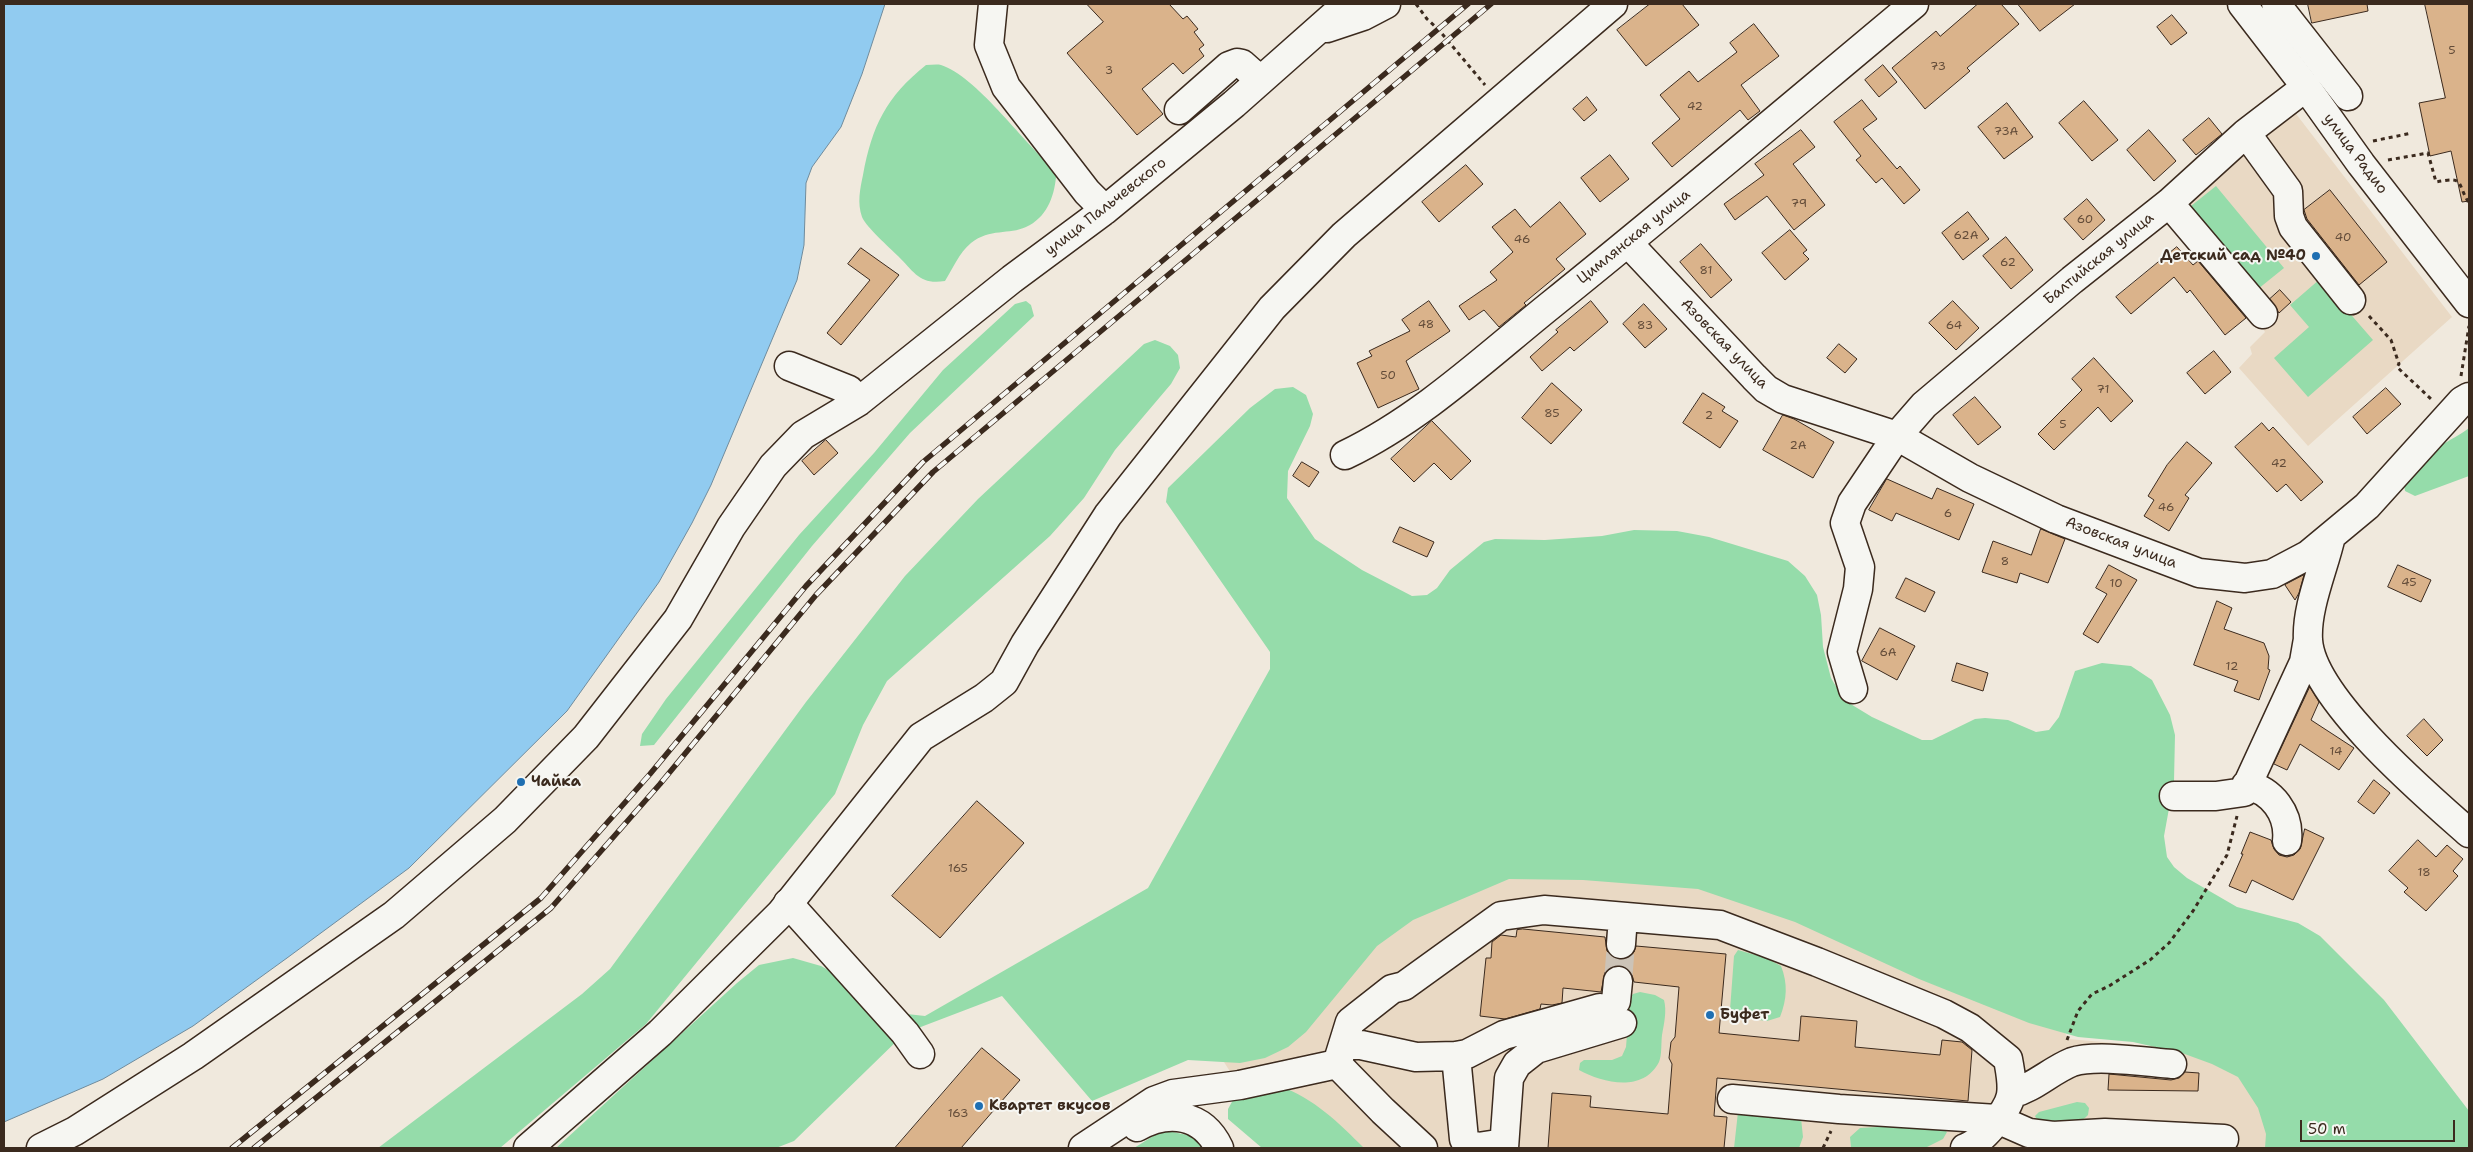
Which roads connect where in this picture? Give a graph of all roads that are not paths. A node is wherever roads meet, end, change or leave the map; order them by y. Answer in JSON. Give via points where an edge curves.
{"nodes":[{"id":1,"x":993,"y":4,"type":"edge"},
{"id":2,"x":1347,"y":4,"type":"edge"},
{"id":3,"x":1386,"y":4,"type":"edge"},
{"id":4,"x":1613,"y":4,"type":"edge"},
{"id":5,"x":1914,"y":4,"type":"edge"},
{"id":6,"x":2242,"y":4,"type":"edge"},
{"id":7,"x":2276,"y":4,"type":"edge"},
{"id":8,"x":1318,"y":31,"type":"junction"},
{"id":9,"x":1260,"y":80,"type":"junction"},
{"id":10,"x":2306,"y":87,"type":"junction"},
{"id":11,"x":2348,"y":96,"type":"dead end"},
{"id":12,"x":1179,"y":110,"type":"dead end"},
{"id":13,"x":2246,"y":133,"type":"junction"},
{"id":14,"x":2169,"y":203,"type":"junction"},
{"id":15,"x":1105,"y":210,"type":"junction"},
{"id":16,"x":1628,"y":243,"type":"junction"},
{"id":17,"x":2351,"y":300,"type":"road end"},
{"id":18,"x":2469,"y":303,"type":"edge"},
{"id":19,"x":2263,"y":314,"type":"dead end"},
{"id":20,"x":789,"y":366,"type":"dead end"},
{"id":21,"x":858,"y":402,"type":"junction"},
{"id":22,"x":2458,"y":407,"type":"edge"},
{"id":23,"x":1897,"y":436,"type":"junction"},
{"id":24,"x":1345,"y":455,"type":"dead end"},
{"id":25,"x":2331,"y":536,"type":"junction"},
{"id":26,"x":2308,"y":638,"type":"junction"},
{"id":27,"x":1853,"y":689,"type":"dead end"},
{"id":28,"x":2245,"y":789,"type":"junction"},
{"id":29,"x":2174,"y":796,"type":"dead end"},
{"id":30,"x":2469,"y":833,"type":"edge"},
{"id":31,"x":2287,"y":841,"type":"dead end"},
{"id":32,"x":788,"y":903,"type":"junction"},
{"id":33,"x":1623,"y":916,"type":"junction"},
{"id":34,"x":1621,"y":944,"type":"tunnel mouth"},
{"id":35,"x":920,"y":1054,"type":"dead end"},
{"id":36,"x":1340,"y":1054,"type":"junction"},
{"id":37,"x":1456,"y":1056,"type":"junction"},
{"id":38,"x":2172,"y":1064,"type":"dead end"},
{"id":39,"x":2011,"y":1094,"type":"junction"},
{"id":40,"x":1732,"y":1099,"type":"dead end"},
{"id":41,"x":1996,"y":1119,"type":"junction"},
{"id":42,"x":1116,"y":1138,"type":"edge"},
{"id":43,"x":2224,"y":1139,"type":"dead end"},
{"id":44,"x":2031,"y":1140,"type":"edge"},
{"id":45,"x":2105,"y":1141,"type":"edge"},
{"id":46,"x":1504,"y":1146,"type":"edge"},
{"id":47,"x":41,"y":1148,"type":"edge"},
{"id":48,"x":528,"y":1148,"type":"edge"},
{"id":49,"x":1083,"y":1148,"type":"edge"},
{"id":50,"x":1220,"y":1148,"type":"edge"},
{"id":51,"x":1423,"y":1148,"type":"edge"},
{"id":52,"x":1966,"y":1148,"type":"edge"}],
"edges":[{"from":1,"to":15,"type":"main road","via":[[989,45],[1006,87],[1087,192]]},
{"from":2,"to":8,"type":"main road","name":"улица Пальчевского"},
{"from":3,"to":8,"type":"main road","via":[[1363,16]]},
{"from":4,"to":32,"type":"main road","via":[[1344,235],[1272,308],[1108,515],[1004,682],[921,737]]},
{"from":5,"to":16,"type":"main road","name":"Цимлянская улица"},
{"from":6,"to":10,"type":"main road","name":"улица Радио"},
{"from":7,"to":11,"type":"main road"},
{"from":8,"to":9,"type":"main road","name":"улица Пальчевского"},
{"from":9,"to":12,"type":"main road","via":[[1237,63],[1229,66]]},
{"from":9,"to":15,"type":"main road","name":"улица Пальчевского"},
{"from":10,"to":13,"type":"main road","name":"Балтийская улица"},
{"from":10,"to":18,"type":"main road","name":"улица Радио"},
{"from":13,"to":14,"type":"main road","name":"Балтийская улица"},
{"from":13,"to":17,"type":"main road","via":[[2288,191],[2293,227]]},
{"from":14,"to":19,"type":"main road"},
{"from":14,"to":23,"type":"main road","name":"Балтийская улица","via":[[1924,405]]},
{"from":15,"to":21,"type":"main road","name":"улица Пальчевского","via":[[982,302]]},
{"from":16,"to":23,"type":"main road","name":"Азовская улица","via":[[1766,389],[1782,399]]},
{"from":16,"to":24,"type":"main road","name":"Цимлянская улица","via":[[1438,396],[1375,440]]},
{"from":20,"to":21,"type":"main road","via":[[849,390]]},
{"from":21,"to":47,"type":"main road","name":"улица Пальчевского","via":[[803,435],[773,466],[731,527],[678,618],[586,737],[505,820],[394,915],[193,1056],[74,1131]]},
{"from":22,"to":25,"type":"main road","name":"Азовская улица","via":[[2367,506]]},
{"from":23,"to":25,"type":"main road","name":"Азовская улица","via":[[1970,478],[2056,519],[2199,573],[2245,578],[2272,574],[2308,554]]},
{"from":23,"to":27,"type":"main road","name":"Балтийская улица","via":[[1852,503],[1845,523],[1860,567],[1858,589],[1842,652]]},
{"from":25,"to":26,"type":"main road","via":[[2309,615]]},
{"from":26,"to":28,"type":"main road","via":[[2304,662]]},
{"from":26,"to":30,"type":"main road","via":[[2310,657],[2335,699],[2403,772]]},
{"from":28,"to":29,"type":"main road","via":[[2216,796]]},
{"from":28,"to":31,"type":"main road","via":[[2260,788],[2275,801],[2286,820]]},
{"from":32,"to":35,"type":"main road","via":[[905,1032]]},
{"from":32,"to":48,"type":"main road","via":[[660,1033]]},
{"from":33,"to":34,"type":"main road"},
{"from":33,"to":36,"type":"main road","via":[[1544,910],[1501,916],[1404,986],[1392,988],[1350,1022]]},
{"from":33,"to":39,"type":"main road","via":[[1720,925],[1944,1014],[1970,1028],[2008,1059]]},
{"from":36,"to":37,"type":"main road","via":[[1360,1045],[1416,1057]]},
{"from":36,"to":42,"type":"main road","via":[[1240,1084],[1174,1094],[1154,1101]]},
{"from":36,"to":51,"type":"main road","via":[[1383,1112]]},
{"from":37,"to":46,"type":"main road","via":[[1467,1144]]},
{"from":37,"to":46,"type":"main road","via":[[1467,1054],[1504,1035],[1614,1003],[1536,1049],[1517,1064],[1509,1078]]},
{"from":38,"to":39,"type":"main road","via":[[2086,1058],[2054,1071],[2027,1090]]},
{"from":39,"to":41,"type":"main road","via":[[2008,1104]]},
{"from":40,"to":41,"type":"main road"},
{"from":41,"to":44,"type":"main road"},
{"from":41,"to":52,"type":"main road","via":[[1983,1136]]},
{"from":42,"to":49,"type":"main road"},
{"from":42,"to":50,"type":"main road","via":[[1172,1114],[1192,1120],[1213,1135]]},
{"from":43,"to":45,"type":"main road"},
{"from":44,"to":45,"type":"main road","via":[[2053,1136]]}]}
